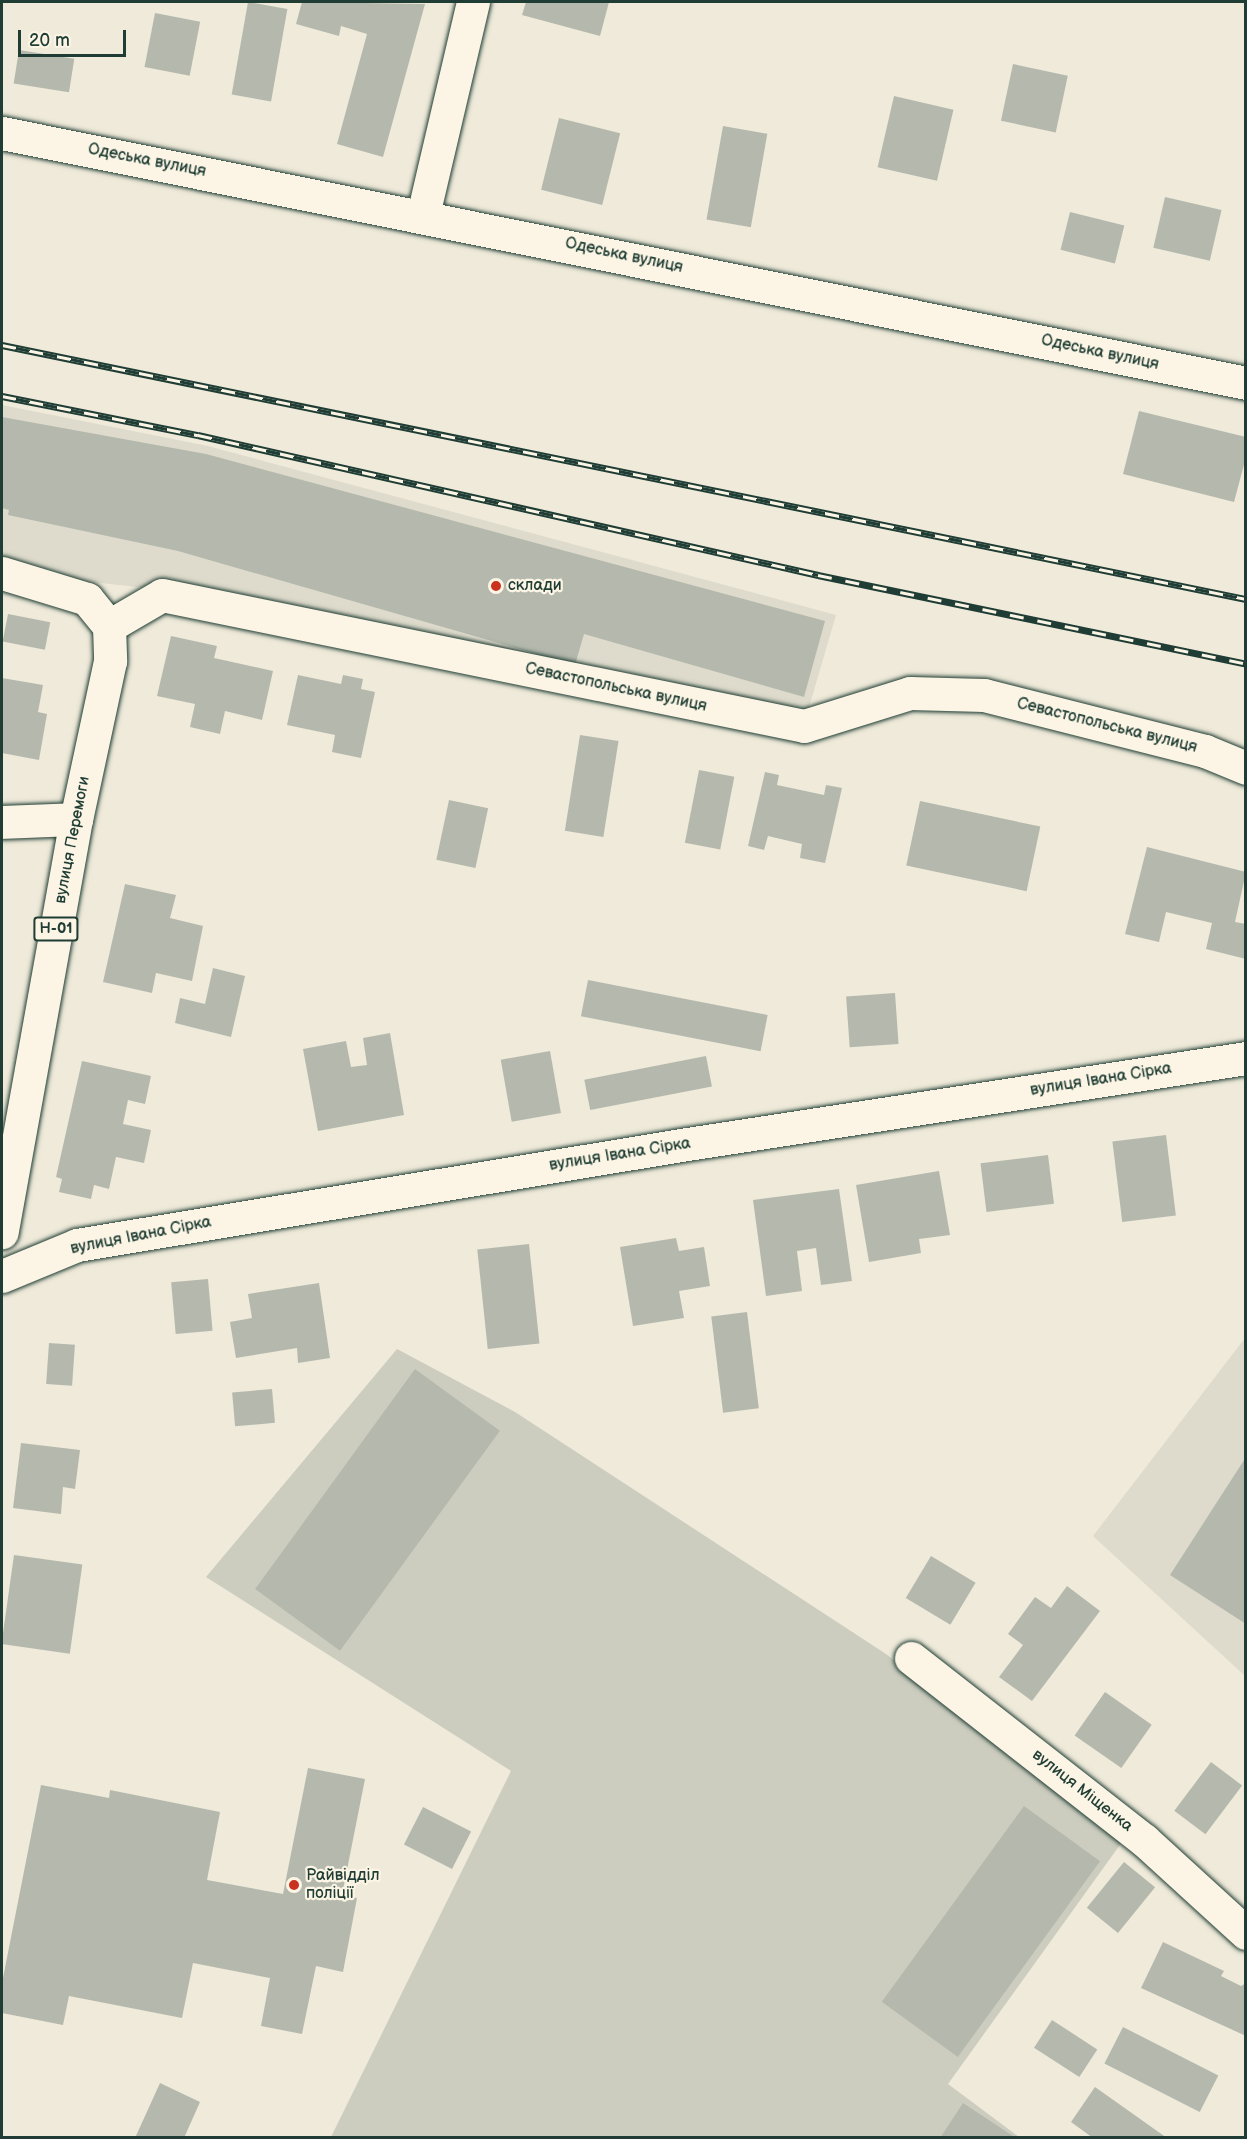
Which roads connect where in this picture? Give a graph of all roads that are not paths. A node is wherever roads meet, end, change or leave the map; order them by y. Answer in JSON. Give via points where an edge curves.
{"nodes":[{"id":1,"x":473,"y":2,"type":"edge"},
{"id":2,"x":2,"y":133,"type":"edge"},
{"id":3,"x":423,"y":215,"type":"junction"},
{"id":4,"x":1245,"y":383,"type":"edge"},
{"id":5,"x":2,"y":573,"type":"edge"},
{"id":6,"x":109,"y":626,"type":"junction"},
{"id":7,"x":1245,"y":768,"type":"edge"},
{"id":8,"x":76,"y":819,"type":"junction"},
{"id":9,"x":2,"y":822,"type":"edge"},
{"id":10,"x":1245,"y":1058,"type":"edge"},
{"id":11,"x":2,"y":1232,"type":"edge"},
{"id":12,"x":2,"y":1276,"type":"edge"},
{"id":13,"x":911,"y":1658,"type":"dead end"},
{"id":14,"x":1245,"y":1933,"type":"edge"}],
"edges":[{"from":1,"to":3,"type":"street"},
{"from":2,"to":3,"type":"street","name":"Одеська вулиця"},
{"from":3,"to":4,"type":"street","name":"Одеська вулиця"},
{"from":5,"to":6,"type":"street","via":[[87,599]]},
{"from":6,"to":7,"type":"street","name":"Севастопольська вулиця","via":[[162,595],[804,726],[910,693],[984,695],[1205,751]]},
{"from":6,"to":8,"type":"street","name":"вулиця Перемоги","number":"Н-01","via":[[110,661]]},
{"from":8,"to":9,"type":"street"},
{"from":8,"to":11,"type":"street","name":"вулиця Перемоги","number":"Н-01"},
{"from":10,"to":12,"type":"street","name":"вулиця Івана Сірка","via":[[681,1145],[77,1245]]},
{"from":13,"to":14,"type":"street","name":"вулиця Міщенка","via":[[1144,1840]]}]}
